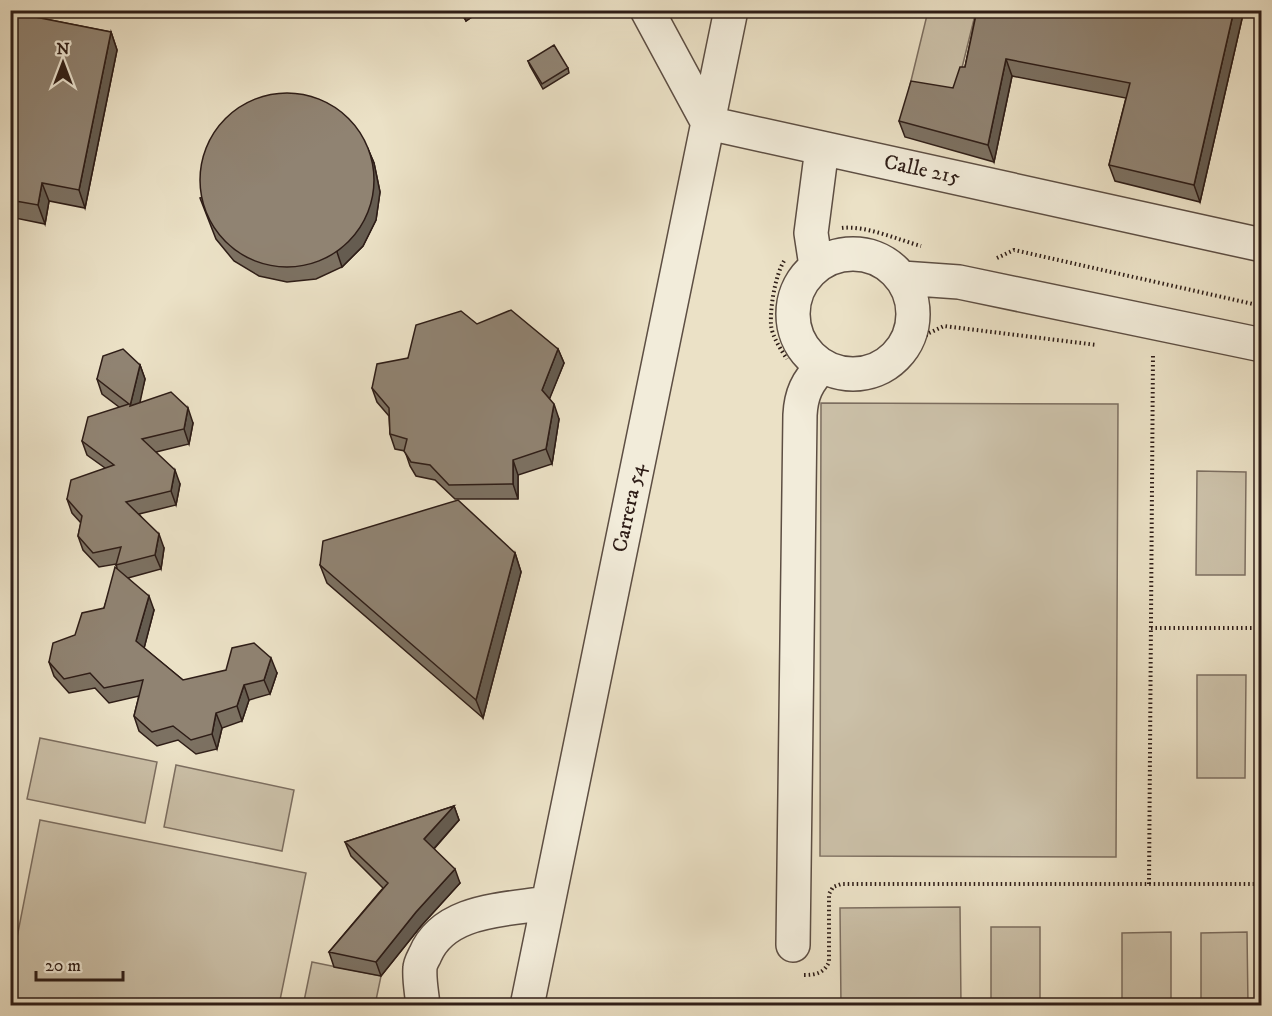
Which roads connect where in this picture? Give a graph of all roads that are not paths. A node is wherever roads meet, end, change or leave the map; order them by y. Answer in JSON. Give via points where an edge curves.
{"nodes":[{"id":1,"x":647,"y":10,"type":"edge"},
{"id":2,"x":731,"y":10,"type":"edge"},
{"id":3,"x":708,"y":123,"type":"junction"},
{"id":4,"x":822,"y":148,"type":"junction"},
{"id":5,"x":1262,"y":245,"type":"edge"},
{"id":6,"x":816,"y":266,"type":"junction"},
{"id":7,"x":902,"y":278,"type":"junction"},
{"id":8,"x":1262,"y":345,"type":"edge"},
{"id":9,"x":822,"y":367,"type":"junction"},
{"id":10,"x":547,"y":903,"type":"junction"},
{"id":11,"x":794,"y":945,"type":"road end"},
{"id":12,"x":423,"y":1005,"type":"edge"},
{"id":13,"x":527,"y":1005,"type":"edge"}],
"edges":[{"from":1,"to":3,"type":"street"},
{"from":2,"to":3,"type":"street","name":"Carrera 54"},
{"from":3,"to":4,"type":"street","name":"Calle 215"},
{"from":3,"to":10,"type":"street","name":"Carrera 54"},
{"from":4,"to":5,"type":"street","name":"Calle 215"},
{"from":4,"to":6,"type":"street","via":[[811,233]]},
{"from":6,"to":7,"type":"street","via":[[838,256],[861,254],[884,262]]},
{"from":6,"to":9,"type":"street","via":[[800,284],[792,307],[794,330],[804,352]]},
{"from":7,"to":8,"type":"street","via":[[959,282]]},
{"from":7,"to":9,"type":"street","via":[[912,299],[914,322],[906,345],[890,363],[869,373],[845,375]]},
{"from":9,"to":11,"type":"street","via":[[807,385],[800,415]]},
{"from":10,"to":12,"type":"street","via":[[458,920],[440,932],[420,967]]},
{"from":10,"to":13,"type":"street","name":"Carrera 54"}]}
